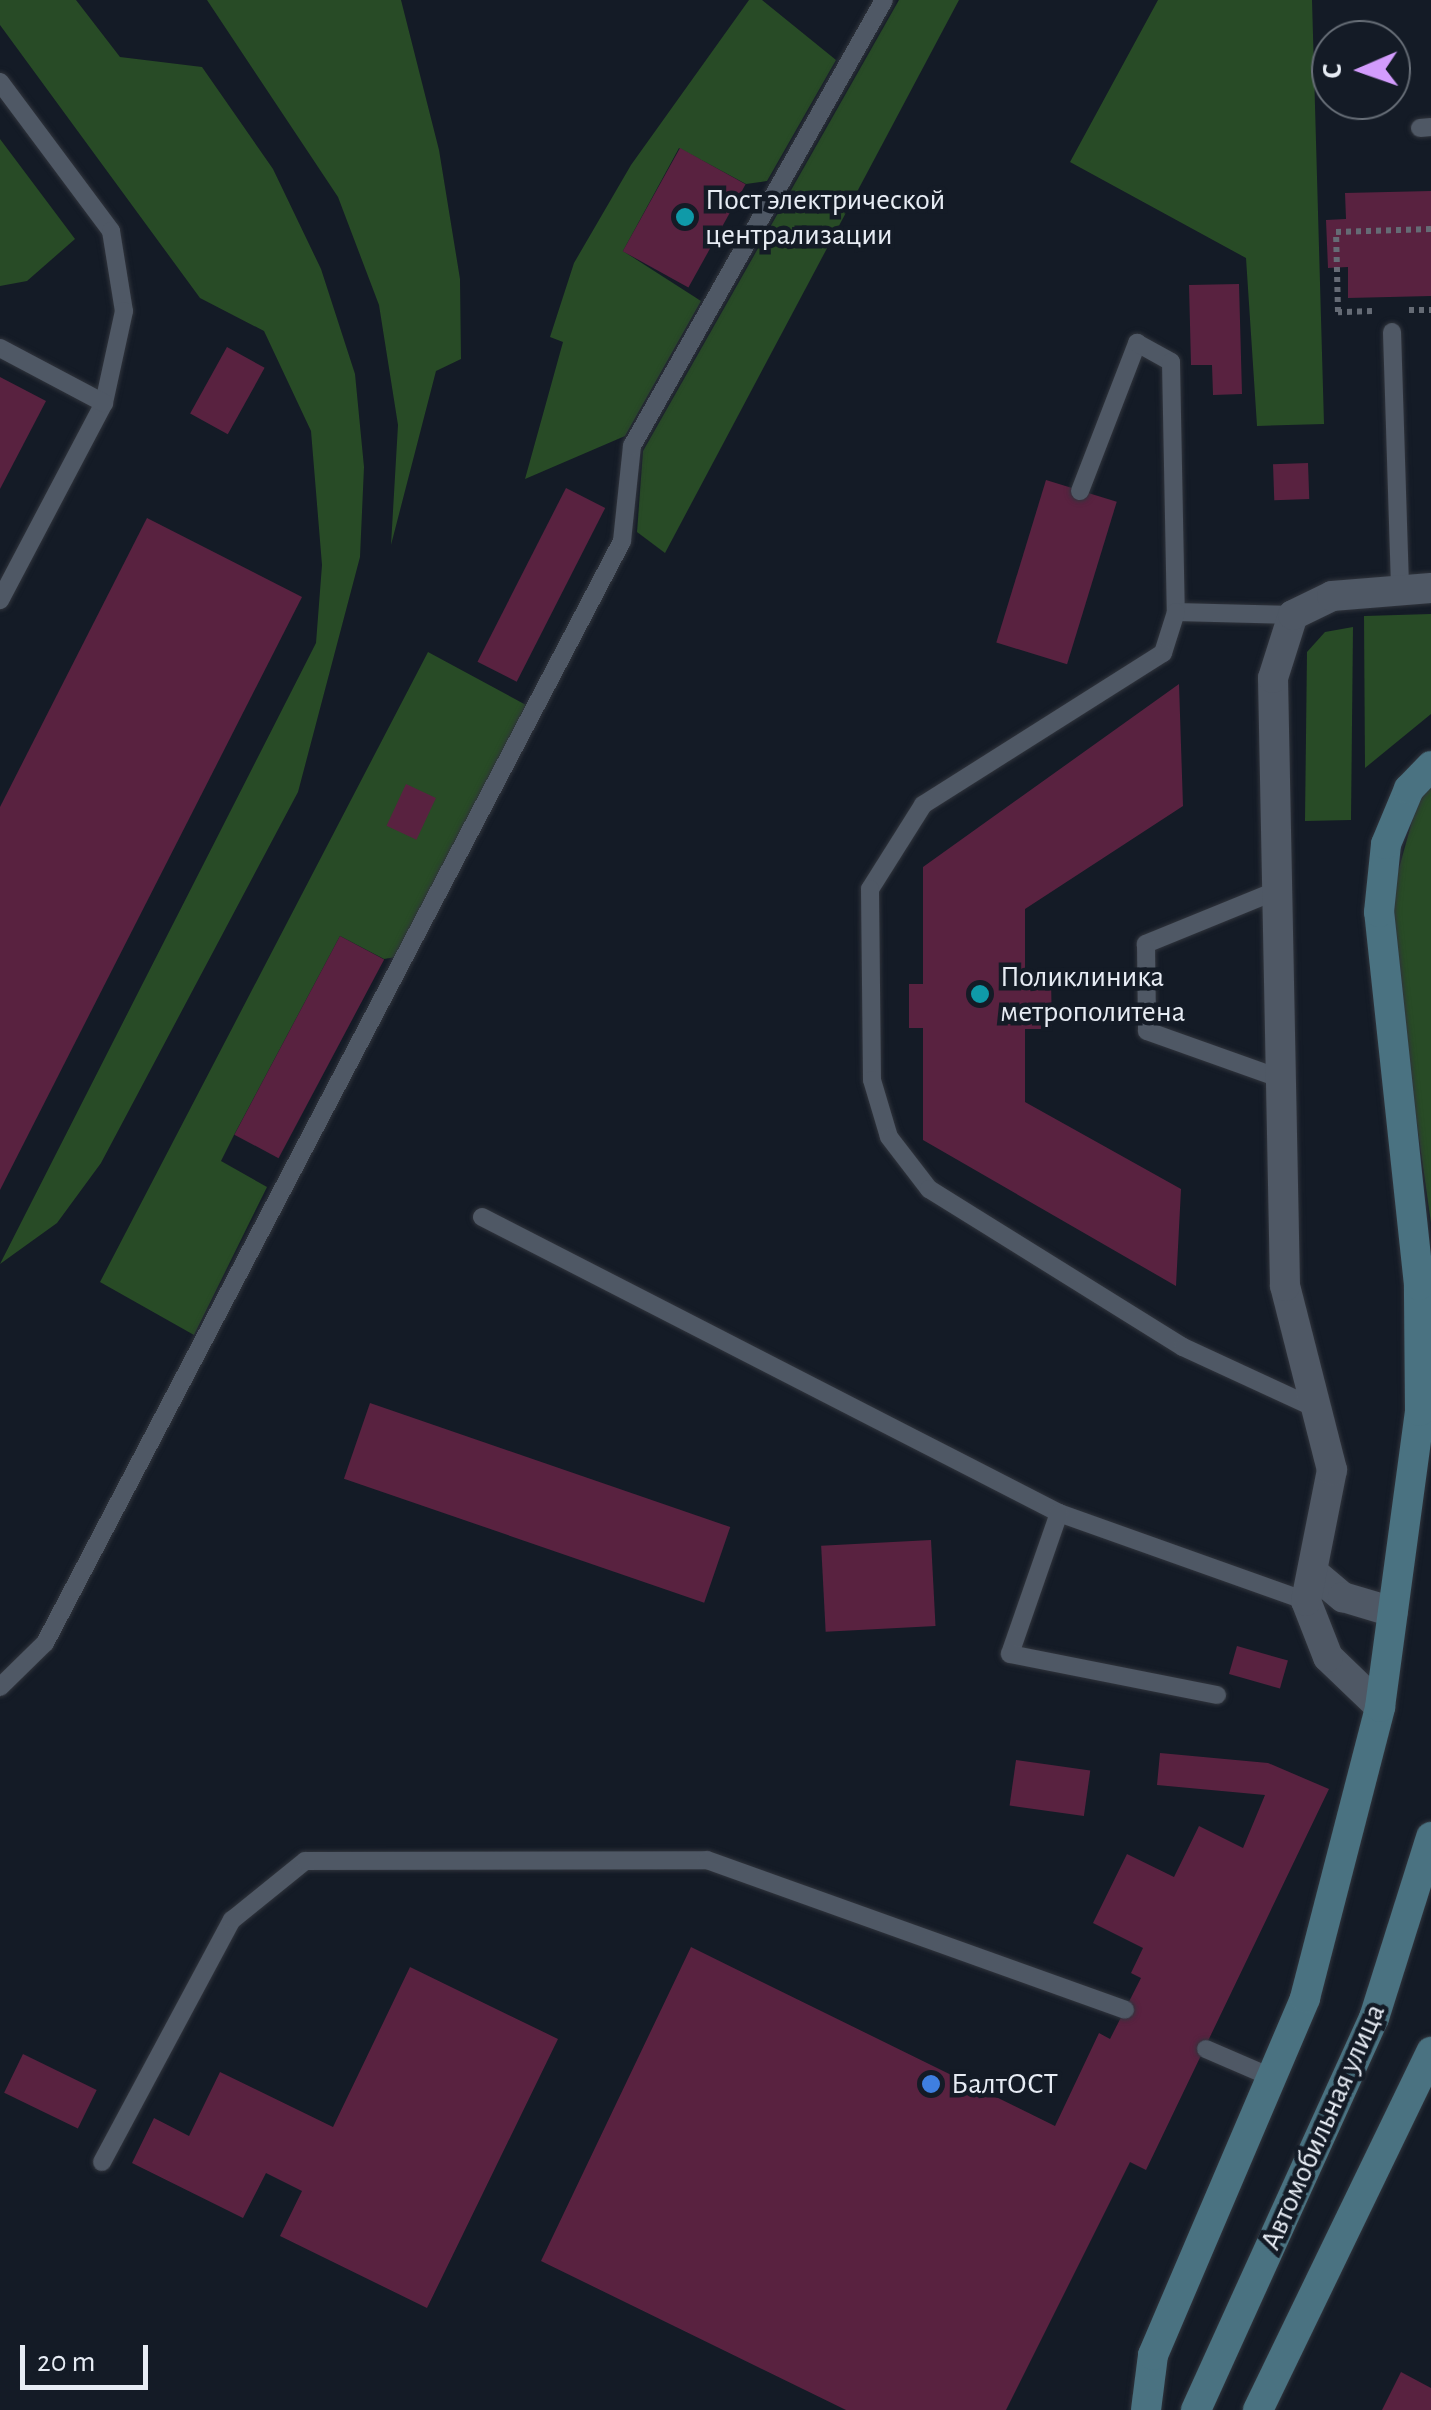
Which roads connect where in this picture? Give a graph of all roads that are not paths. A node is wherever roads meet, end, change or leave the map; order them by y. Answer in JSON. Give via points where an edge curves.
{"nodes":[{"id":1,"x":884,"y":0,"type":"edge"},
{"id":2,"x":0,"y":82,"type":"edge"},
{"id":3,"x":1392,"y":332,"type":"dead end"},
{"id":4,"x":0,"y":348,"type":"edge"},
{"id":5,"x":104,"y":403,"type":"junction"},
{"id":6,"x":1080,"y":491,"type":"dead end"},
{"id":7,"x":1431,"y":588,"type":"edge"},
{"id":8,"x":1400,"y":593,"type":"junction"},
{"id":9,"x":0,"y":600,"type":"edge"},
{"id":10,"x":1176,"y":612,"type":"junction"},
{"id":11,"x":1293,"y":615,"type":"junction"},
{"id":12,"x":1431,"y":766,"type":"edge"},
{"id":13,"x":1278,"y":890,"type":"junction"},
{"id":14,"x":1282,"y":1079,"type":"junction"},
{"id":15,"x":482,"y":1217,"type":"dead end"},
{"id":16,"x":1315,"y":1408,"type":"junction"},
{"id":17,"x":1059,"y":1513,"type":"junction"},
{"id":18,"x":1310,"y":1587,"type":"junction"},
{"id":19,"x":1393,"y":1612,"type":"junction"},
{"id":20,"x":0,"y":1687,"type":"edge"},
{"id":21,"x":1217,"y":1695,"type":"dead end"},
{"id":22,"x":1380,"y":1707,"type":"junction"},
{"id":23,"x":1431,"y":1837,"type":"edge"},
{"id":24,"x":1125,"y":2010,"type":"dead end"},
{"id":25,"x":1206,"y":2049,"type":"dead end"},
{"id":26,"x":1431,"y":2052,"type":"edge"},
{"id":27,"x":1271,"y":2077,"type":"junction"},
{"id":28,"x":102,"y":2162,"type":"dead end"},
{"id":29,"x":1146,"y":2410,"type":"edge"},
{"id":30,"x":1196,"y":2410,"type":"edge"},
{"id":31,"x":1258,"y":2410,"type":"edge"}],
"edges":[{"from":1,"to":20,"type":"lane","via":[[632,446],[622,541],[45,1643]]},
{"from":2,"to":5,"type":"lane","via":[[112,230],[124,311]]},
{"from":3,"to":8,"type":"lane"},
{"from":4,"to":5,"type":"lane"},
{"from":5,"to":9,"type":"lane"},
{"from":6,"to":10,"type":"lane","via":[[1137,343],[1171,362]]},
{"from":7,"to":8,"type":"street"},
{"from":8,"to":11,"type":"street","via":[[1332,596]]},
{"from":10,"to":11,"type":"lane"},
{"from":10,"to":16,"type":"lane","via":[[1163,653],[923,805],[888,851],[870,890],[872,1080],[889,1137],[929,1189],[1183,1348]]},
{"from":11,"to":13,"type":"street","via":[[1273,678]]},
{"from":12,"to":19,"type":"main road","via":[[1408,789],[1386,844],[1379,912],[1419,1285],[1420,1410]]},
{"from":13,"to":14,"type":"street"},
{"from":13,"to":14,"type":"lane","via":[[1146,944],[1147,996],[1148,1031]]},
{"from":14,"to":16,"type":"street","via":[[1288,1315]]},
{"from":15,"to":17,"type":"lane"},
{"from":16,"to":18,"type":"street","via":[[1332,1470]]},
{"from":17,"to":18,"type":"lane"},
{"from":17,"to":21,"type":"lane","via":[[1010,1654]]},
{"from":18,"to":19,"type":"street"},
{"from":18,"to":22,"type":"street","via":[[1328,1657]]},
{"from":19,"to":22,"type":"main road"},
{"from":22,"to":27,"type":"main road","via":[[1305,1998]]},
{"from":23,"to":30,"type":"main road","name":"Автомобильная улица","via":[[1374,2018]]},
{"from":24,"to":28,"type":"lane","via":[[707,1860],[305,1860],[232,1920]]},
{"from":25,"to":27,"type":"lane"},
{"from":26,"to":31,"type":"main road","name":"Автомобильная улица"},
{"from":27,"to":29,"type":"main road","via":[[1152,2355]]}]}
